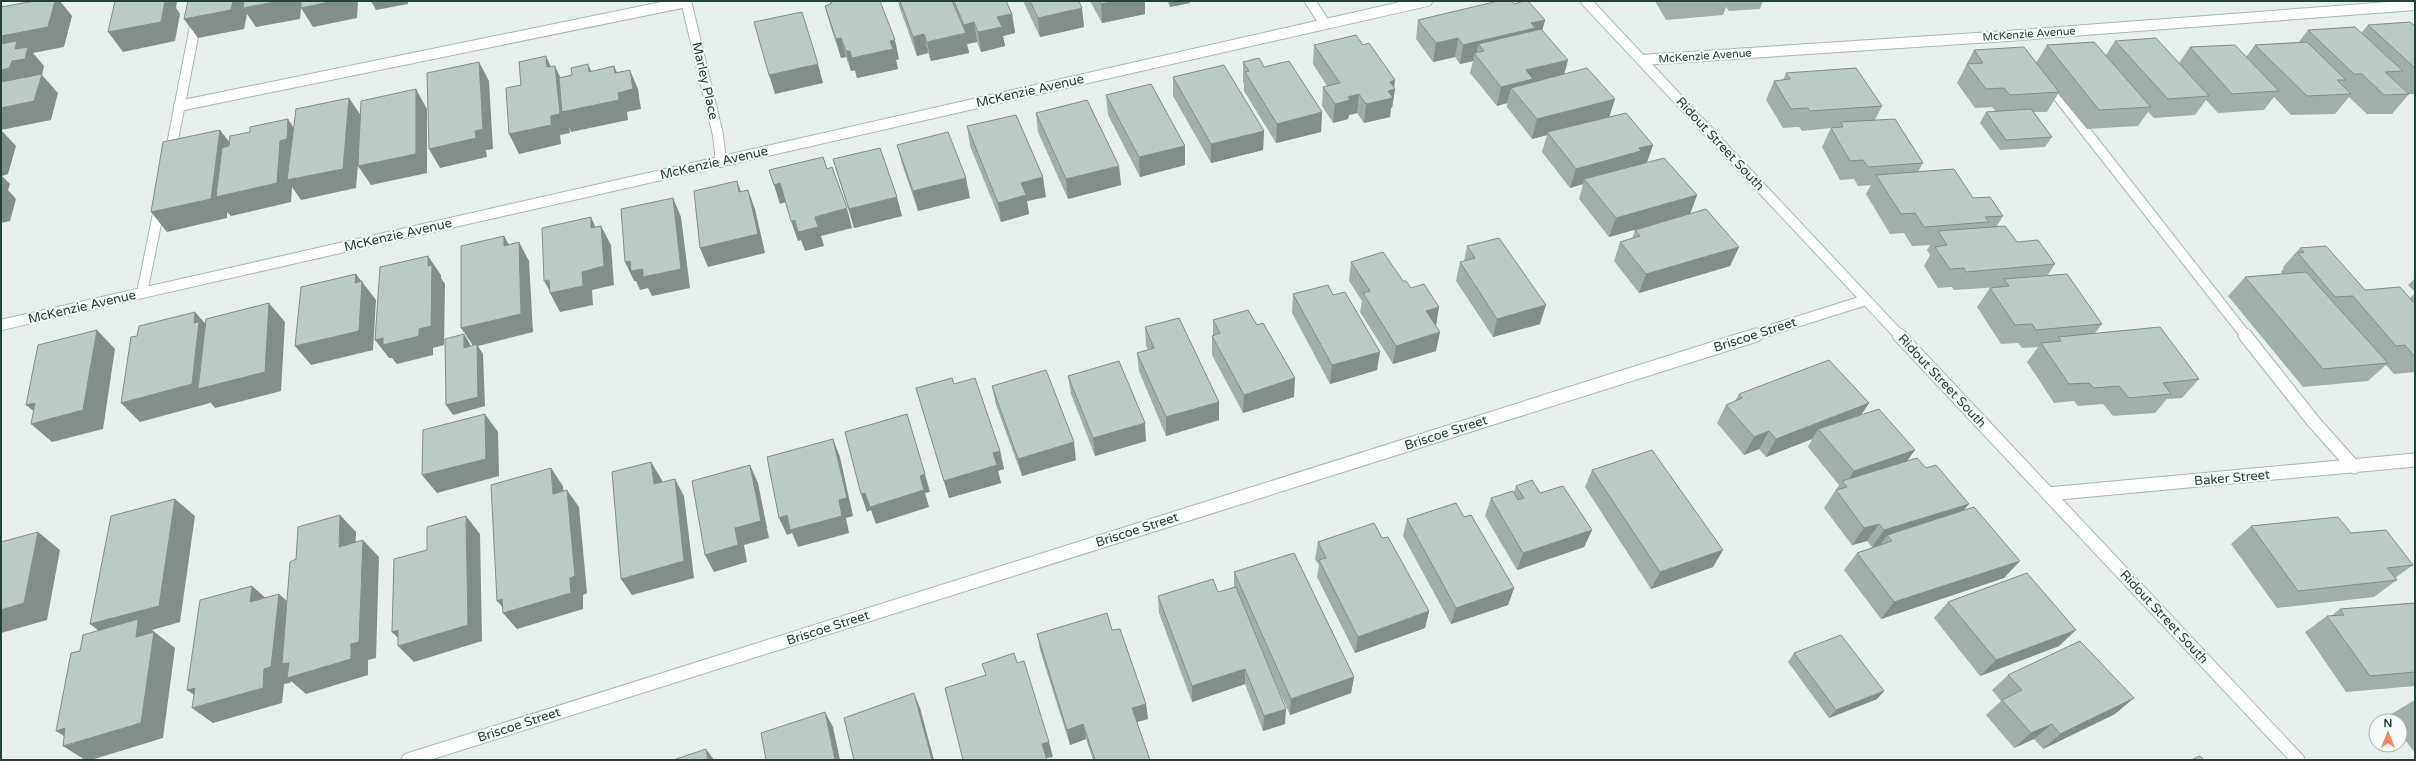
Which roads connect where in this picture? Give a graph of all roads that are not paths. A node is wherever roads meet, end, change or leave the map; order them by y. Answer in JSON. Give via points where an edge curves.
{"nodes":[{"id":1,"x":200,"y":1,"type":"edge"},
{"id":2,"x":1310,"y":1,"type":"edge"},
{"id":3,"x":1427,"y":1,"type":"edge"},
{"id":4,"x":1586,"y":1,"type":"edge"},
{"id":5,"x":686,"y":2,"type":"edge"},
{"id":6,"x":2415,"y":5,"type":"edge"},
{"id":7,"x":1325,"y":24,"type":"junction"},
{"id":8,"x":2007,"y":36,"type":"junction"},
{"id":9,"x":2019,"y":49,"type":"edge"},
{"id":10,"x":1642,"y":60,"type":"junction"},
{"id":11,"x":2039,"y":72,"type":"edge"},
{"id":12,"x":180,"y":106,"type":"junction"},
{"id":13,"x":721,"y":162,"type":"junction"},
{"id":14,"x":167,"y":168,"type":"edge"},
{"id":15,"x":162,"y":192,"type":"edge"},
{"id":16,"x":142,"y":293,"type":"junction"},
{"id":17,"x":1866,"y":300,"type":"junction"},
{"id":18,"x":1,"y":325,"type":"edge"},
{"id":19,"x":2415,"y":460,"type":"edge"},
{"id":20,"x":2354,"y":467,"type":"junction"},
{"id":21,"x":2048,"y":494,"type":"junction"},
{"id":22,"x":408,"y":760,"type":"edge"},
{"id":23,"x":2298,"y":760,"type":"edge"}],
"edges":[{"from":1,"to":12,"type":"street"},
{"from":2,"to":7,"type":"street"},
{"from":3,"to":7,"type":"street","name":"McKenzie Avenue"},
{"from":4,"to":10,"type":"street","name":"Ridout Street South"},
{"from":5,"to":12,"type":"street"},
{"from":5,"to":13,"type":"street","name":"Marley Place","via":[[718,135]]},
{"from":6,"to":8,"type":"street","name":"McKenzie Avenue"},
{"from":7,"to":13,"type":"street","name":"McKenzie Avenue"},
{"from":8,"to":9,"type":"street"},
{"from":8,"to":10,"type":"street","name":"McKenzie Avenue"},
{"from":10,"to":17,"type":"street","name":"Ridout Street South"},
{"from":11,"to":20,"type":"street","via":[[2313,421]]},
{"from":12,"to":14,"type":"street"},
{"from":13,"to":16,"type":"street","name":"McKenzie Avenue"},
{"from":15,"to":16,"type":"street"},
{"from":16,"to":18,"type":"street","name":"McKenzie Avenue"},
{"from":17,"to":21,"type":"street","name":"Ridout Street South"},
{"from":17,"to":22,"type":"street","name":"Briscoe Street"},
{"from":19,"to":20,"type":"street","name":"Baker Street"},
{"from":20,"to":21,"type":"street","name":"Baker Street"},
{"from":21,"to":23,"type":"street","name":"Ridout Street South"}]}
